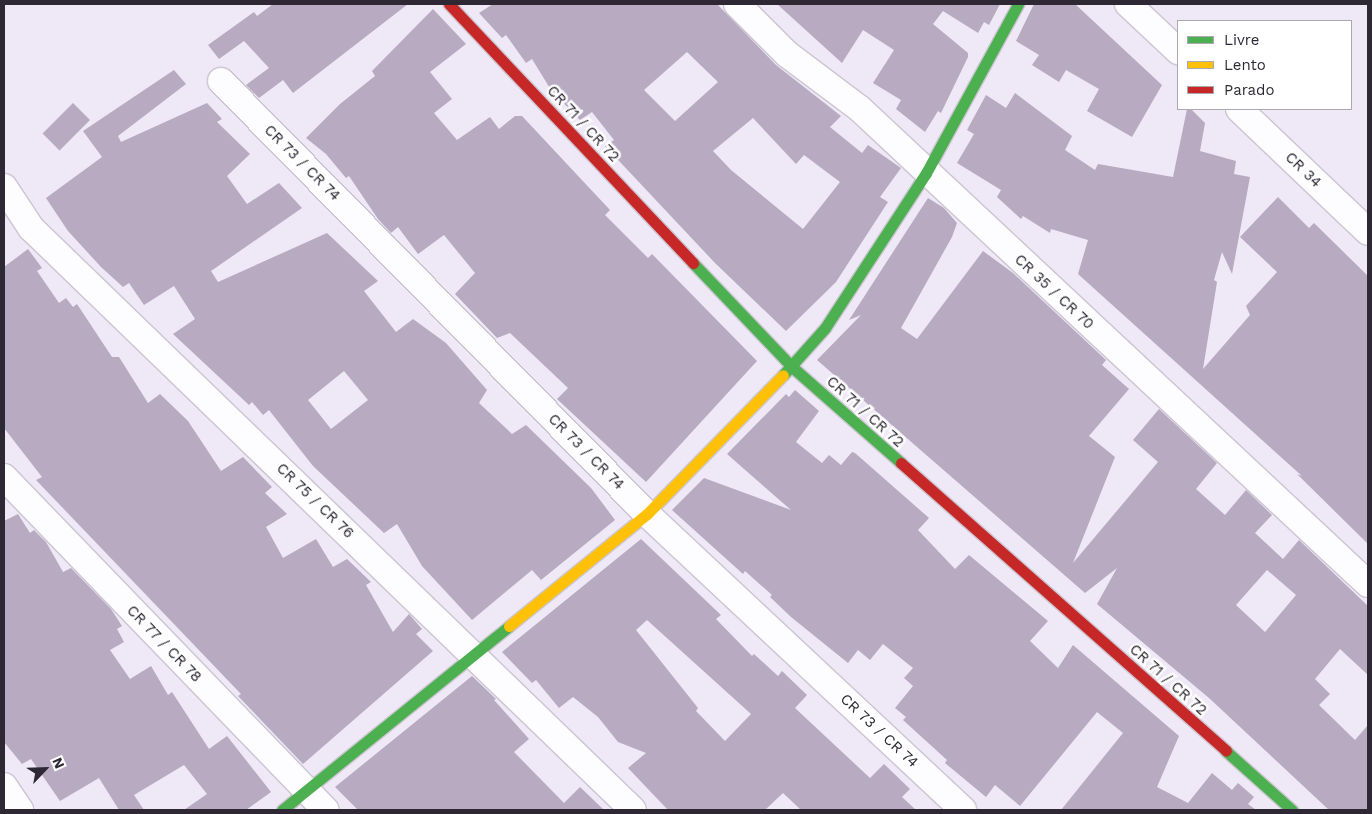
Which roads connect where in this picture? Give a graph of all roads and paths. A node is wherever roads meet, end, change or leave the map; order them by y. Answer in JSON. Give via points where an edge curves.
{"nodes":[{"id":1,"x":449,"y":4,"type":"edge"},
{"id":2,"x":738,"y":4,"type":"edge"},
{"id":3,"x":1018,"y":4,"type":"edge"},
{"id":4,"x":1128,"y":4,"type":"edge"},
{"id":5,"x":1177,"y":50,"type":"edge"},
{"id":6,"x":221,"y":81,"type":"dead end"},
{"id":7,"x":1240,"y":110,"type":"edge"},
{"id":8,"x":926,"y":173,"type":"junction"},
{"id":9,"x":4,"y":187,"type":"edge"},
{"id":10,"x":1368,"y":232,"type":"edge"},
{"id":11,"x":791,"y":366,"type":"junction"},
{"id":12,"x":4,"y":477,"type":"edge"},
{"id":13,"x":647,"y":514,"type":"junction"},
{"id":14,"x":1368,"y":584,"type":"edge"},
{"id":15,"x":473,"y":653,"type":"junction"},
{"id":16,"x":4,"y":786,"type":"edge"},
{"id":17,"x":306,"y":791,"type":"junction"},
{"id":18,"x":20,"y":810,"type":"edge"},
{"id":19,"x":282,"y":810,"type":"edge"},
{"id":20,"x":326,"y":810,"type":"edge"},
{"id":21,"x":633,"y":810,"type":"edge"},
{"id":22,"x":963,"y":810,"type":"edge"},
{"id":23,"x":1292,"y":810,"type":"edge"}],
"edges":[{"from":1,"to":11,"type":"street","name":"CR 71 / CR 72"},
{"from":2,"to":8,"type":"street","name":"CR 35 / CR 70","via":[[787,54],[860,108]]},
{"from":3,"to":8,"type":"street"},
{"from":4,"to":5,"type":"street"},
{"from":6,"to":13,"type":"street","name":"CR 73 / CR 74"},
{"from":7,"to":10,"type":"street","name":"CR 34"},
{"from":8,"to":11,"type":"street","via":[[825,328]]},
{"from":8,"to":14,"type":"street","name":"CR 35 / CR 70"},
{"from":9,"to":15,"type":"street","name":"CR 75 / CR 76","via":[[31,228]]},
{"from":11,"to":13,"type":"street"},
{"from":11,"to":23,"type":"street","name":"CR 71 / CR 72"},
{"from":12,"to":17,"type":"street","name":"CR 77 / CR 78"},
{"from":13,"to":15,"type":"street"},
{"from":13,"to":22,"type":"street","name":"CR 73 / CR 74"},
{"from":15,"to":17,"type":"street"},
{"from":15,"to":21,"type":"street","name":"CR 75 / CR 76"},
{"from":16,"to":18,"type":"street"},
{"from":17,"to":19,"type":"street"},
{"from":17,"to":20,"type":"street","name":"CR 77 / CR 78"}]}
